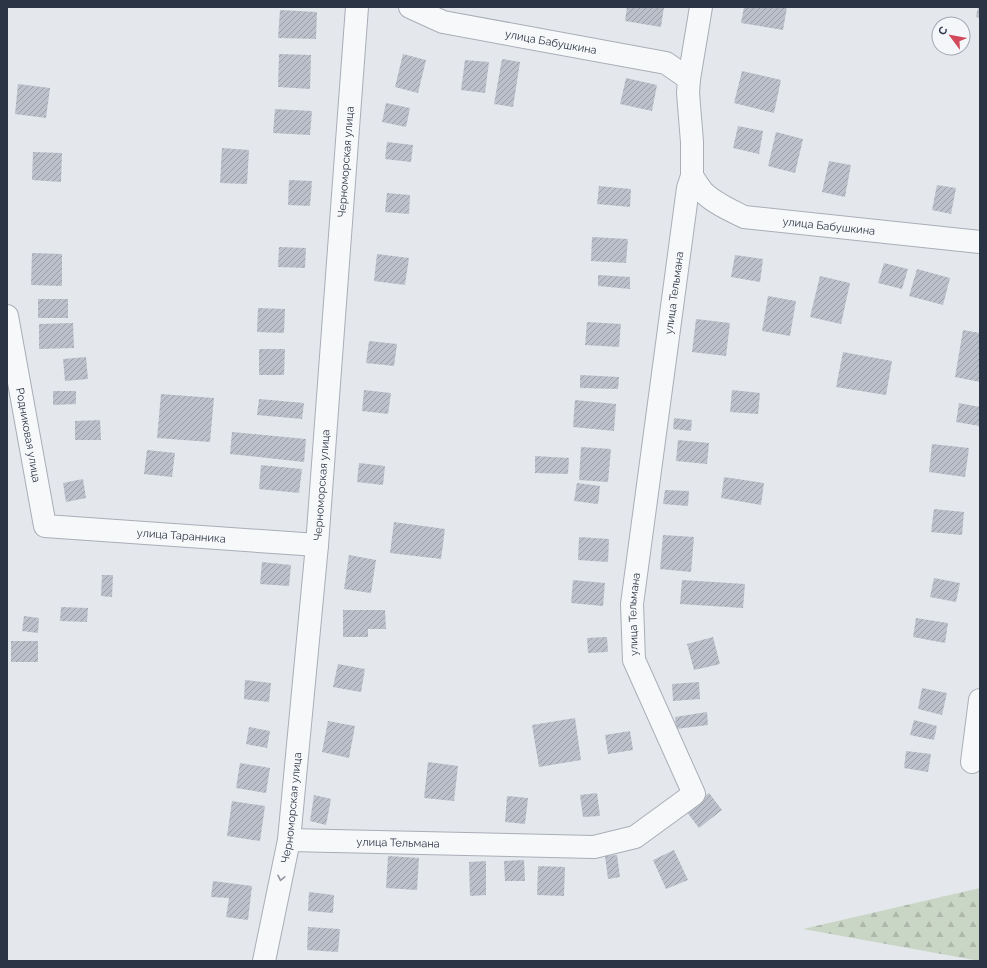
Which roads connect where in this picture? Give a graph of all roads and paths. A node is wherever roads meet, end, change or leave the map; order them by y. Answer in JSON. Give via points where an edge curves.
{"nodes":[{"id":1,"x":357,"y":7,"type":"edge"},
{"id":2,"x":410,"y":7,"type":"edge"},
{"id":3,"x":701,"y":7,"type":"edge"},
{"id":4,"x":689,"y":79,"type":"junction"},
{"id":5,"x":692,"y":176,"type":"junction"},
{"id":6,"x":980,"y":242,"type":"edge"},
{"id":7,"x":7,"y":316,"type":"edge"},
{"id":8,"x":10,"y":349,"type":"edge"},
{"id":9,"x":45,"y":526,"type":"joint"},
{"id":10,"x":317,"y":545,"type":"junction"},
{"id":11,"x":980,"y":700,"type":"edge"},
{"id":12,"x":972,"y":762,"type":"dead end"},
{"id":13,"x":290,"y":840,"type":"junction"},
{"id":14,"x":264,"y":961,"type":"edge"}],
"edges":[{"from":1,"to":10,"type":"street","name":"Черноморская улица"},
{"from":2,"to":4,"type":"street","name":"улица Бабушкина","via":[[443,22],[666,63]]},
{"from":3,"to":4,"type":"street","name":"улица Тельмана"},
{"from":4,"to":5,"type":"street","name":"улица Тельмана"},
{"from":5,"to":6,"type":"street","name":"улица Бабушкина","via":[[704,192],[715,201],[744,217]]},
{"from":5,"to":13,"type":"street","name":"улица Тельмана","via":[[688,188],[632,604],[634,660],[694,794],[635,837],[594,847]]},
{"from":7,"to":8,"type":"street","name":"Родниковая улица"},
{"from":8,"to":9,"type":"street","name":"Родниковая улица"},
{"from":9,"to":10,"type":"street","name":"улица Таранника"},
{"from":10,"to":13,"type":"street","name":"Черноморская улица"},
{"from":11,"to":12,"type":"street"},
{"from":13,"to":14,"type":"street","name":"Черноморская улица","one_way":true}]}
